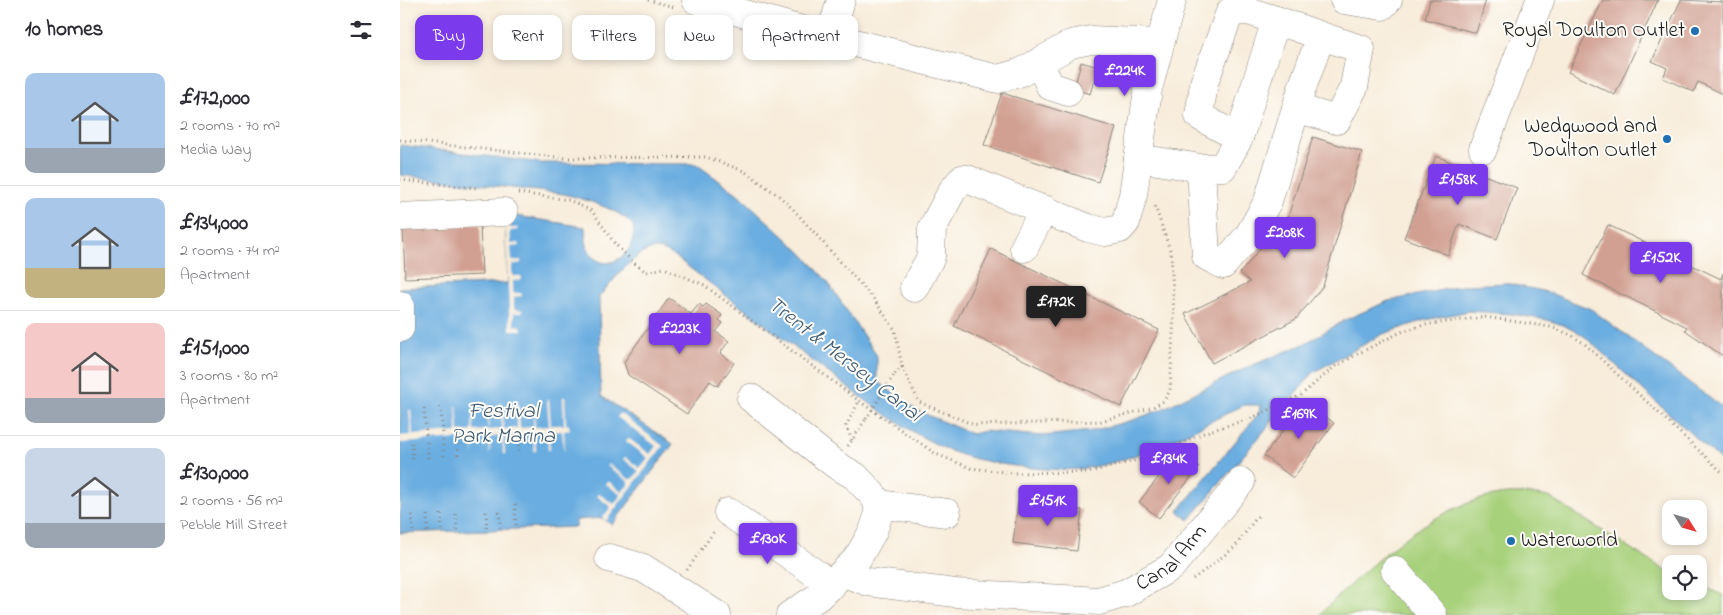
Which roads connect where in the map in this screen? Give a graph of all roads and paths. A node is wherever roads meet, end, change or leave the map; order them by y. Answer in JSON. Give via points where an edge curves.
{"nodes":[{"id":1,"x":696,"y":0,"type":"edge"},
{"id":2,"x":841,"y":0,"type":"edge"},
{"id":3,"x":1172,"y":0,"type":"edge"},
{"id":4,"x":1344,"y":0,"type":"edge"},
{"id":5,"x":1388,"y":0,"type":"edge"},
{"id":6,"x":1540,"y":0,"type":"edge"},
{"id":7,"x":750,"y":15,"type":"edge"},
{"id":8,"x":837,"y":15,"type":"edge"},
{"id":9,"x":1276,"y":20,"type":"junction"},
{"id":10,"x":1321,"y":36,"type":"junction"},
{"id":11,"x":858,"y":40,"type":"edge"},
{"id":12,"x":1159,"y":43,"type":"junction"},
{"id":13,"x":1039,"y":62,"type":"junction"},
{"id":14,"x":1068,"y":92,"type":"dead end"},
{"id":15,"x":1296,"y":108,"type":"junction"},
{"id":16,"x":1239,"y":138,"type":"junction"},
{"id":17,"x":400,"y":140,"type":"edge"},
{"id":18,"x":1482,"y":149,"type":"dead end"},
{"id":19,"x":1138,"y":158,"type":"junction"},
{"id":20,"x":1201,"y":168,"type":"junction"},
{"id":21,"x":1132,"y":200,"type":"junction"},
{"id":22,"x":1044,"y":210,"type":"junction"},
{"id":23,"x":504,"y":212,"type":"dead end"},
{"id":24,"x":400,"y":216,"type":"edge"},
{"id":25,"x":1024,"y":248,"type":"dead end"},
{"id":26,"x":621,"y":250,"type":"dead end"},
{"id":27,"x":914,"y":288,"type":"dead end"},
{"id":28,"x":400,"y":305,"type":"edge"},
{"id":29,"x":400,"y":328,"type":"edge"},
{"id":30,"x":902,"y":367,"type":"junction"},
{"id":31,"x":750,"y":398,"type":"dead end"},
{"id":32,"x":859,"y":401,"type":"junction"},
{"id":33,"x":441,"y":407,"type":"dead end"},
{"id":34,"x":424,"y":408,"type":"dead end"},
{"id":35,"x":442,"y":434,"type":"dead end"},
{"id":36,"x":426,"y":435,"type":"dead end"},
{"id":37,"x":518,"y":435,"type":"dead end"},
{"id":38,"x":457,"y":439,"type":"dead end"},
{"id":39,"x":443,"y":440,"type":"dead end"},
{"id":40,"x":427,"y":442,"type":"dead end"},
{"id":41,"x":412,"y":443,"type":"dead end"},
{"id":42,"x":519,"y":452,"type":"dead end"},
{"id":43,"x":458,"y":457,"type":"dead end"},
{"id":44,"x":444,"y":458,"type":"dead end"},
{"id":45,"x":428,"y":459,"type":"dead end"},
{"id":46,"x":413,"y":460,"type":"dead end"},
{"id":47,"x":1723,"y":474,"type":"edge"},
{"id":48,"x":1241,"y":482,"type":"dead end"},
{"id":49,"x":515,"y":504,"type":"dead end"},
{"id":50,"x":878,"y":504,"type":"junction"},
{"id":51,"x":486,"y":512,"type":"dead end"},
{"id":52,"x":499,"y":512,"type":"dead end"},
{"id":53,"x":728,"y":512,"type":"joint"},
{"id":54,"x":947,"y":513,"type":"dead end"},
{"id":55,"x":441,"y":514,"type":"dead end"},
{"id":56,"x":456,"y":514,"type":"dead end"},
{"id":57,"x":412,"y":515,"type":"dead end"},
{"id":58,"x":427,"y":515,"type":"dead end"},
{"id":59,"x":501,"y":529,"type":"dead end"},
{"id":60,"x":516,"y":529,"type":"dead end"},
{"id":61,"x":487,"y":530,"type":"dead end"},
{"id":62,"x":457,"y":531,"type":"dead end"},
{"id":63,"x":413,"y":532,"type":"dead end"},
{"id":64,"x":428,"y":532,"type":"dead end"},
{"id":65,"x":442,"y":532,"type":"dead end"},
{"id":66,"x":609,"y":558,"type":"dead end"},
{"id":67,"x":1395,"y":570,"type":"dead end"},
{"id":68,"x":844,"y":572,"type":"junction"},
{"id":69,"x":675,"y":587,"type":"junction"},
{"id":70,"x":717,"y":615,"type":"edge"},
{"id":71,"x":790,"y":615,"type":"edge"},
{"id":72,"x":1433,"y":615,"type":"edge"}],
"edges":[{"from":1,"to":7,"type":"street"},
{"from":2,"to":8,"type":"street"},
{"from":3,"to":12,"type":"street"},
{"from":4,"to":5,"type":"street","via":[[1382,6]]},
{"from":6,"to":18,"type":"street"},
{"from":9,"to":10,"type":"street"},
{"from":9,"to":16,"type":"street"},
{"from":9,"to":16,"type":"street","via":[[1248,11],[1230,12],[1204,83],[1199,116]]},
{"from":10,"to":15,"type":"street"},
{"from":10,"to":15,"type":"street","via":[[1361,48],[1354,87],[1337,120]]},
{"from":11,"to":13,"type":"street","via":[[918,48],[998,79],[1022,72]]},
{"from":12,"to":13,"type":"street","via":[[1091,40],[1071,44]]},
{"from":12,"to":19,"type":"street","via":[[1148,89]]},
{"from":13,"to":14,"type":"street","via":[[1050,86]]},
{"from":15,"to":20,"type":"street","via":[[1268,201],[1249,234],[1223,265],[1206,256]]},
{"from":16,"to":20,"type":"street","via":[[1223,167]]},
{"from":17,"to":30,"type":"path","via":[[566,158],[706,157],[744,171],[780,196],[873,298],[896,330]]},
{"from":19,"to":20,"type":"street"},
{"from":19,"to":21,"type":"street"},
{"from":21,"to":22,"type":"street","via":[[1126,222],[1120,229],[1105,232]]},
{"from":21,"to":30,"type":"path","via":[[1152,196],[1171,253],[1174,316],[1170,390],[1164,400],[1151,408],[1101,421],[974,424],[919,402]]},
{"from":22,"to":25,"type":"street"},
{"from":22,"to":27,"type":"street","via":[[962,178],[932,229],[931,258]]},
{"from":23,"to":24,"type":"street"},
{"from":26,"to":32,"type":"path","via":[[646,272],[664,268],[704,285]]},
{"from":28,"to":29,"type":"street"},
{"from":30,"to":32,"type":"path","bridge":true,"via":[[852,440],[846,426]]},
{"from":31,"to":50,"type":"street","via":[[855,476],[870,490]]},
{"from":32,"to":47,"type":"path","via":[[936,454],[971,468],[1012,474],[1090,472],[1150,456],[1206,432],[1249,419],[1301,395],[1333,368],[1401,332],[1485,318],[1551,327],[1584,344]]},
{"from":33,"to":35,"type":"path"},
{"from":34,"to":36,"type":"path"},
{"from":37,"to":42,"type":"path"},
{"from":38,"to":43,"type":"path"},
{"from":39,"to":44,"type":"path"},
{"from":40,"to":45,"type":"path"},
{"from":41,"to":46,"type":"path"},
{"from":48,"to":68,"type":"street","name":"Canal Arm","via":[[1171,568],[1126,594],[1099,601],[955,593],[868,582]]},
{"from":49,"to":60,"type":"path"},
{"from":50,"to":54,"type":"street"},
{"from":50,"to":68,"type":"street","via":[[875,523]]},
{"from":51,"to":61,"type":"path"},
{"from":52,"to":59,"type":"path"},
{"from":53,"to":68,"type":"street","name":"Canal Arm"},
{"from":53,"to":69,"type":"path"},
{"from":55,"to":65,"type":"path"},
{"from":56,"to":62,"type":"path"},
{"from":57,"to":63,"type":"path"},
{"from":58,"to":64,"type":"path"},
{"from":66,"to":69,"type":"street","via":[[643,568]]},
{"from":67,"to":72,"type":"street"},
{"from":68,"to":71,"type":"street","via":[[818,597]]},
{"from":69,"to":70,"type":"street"}]}
